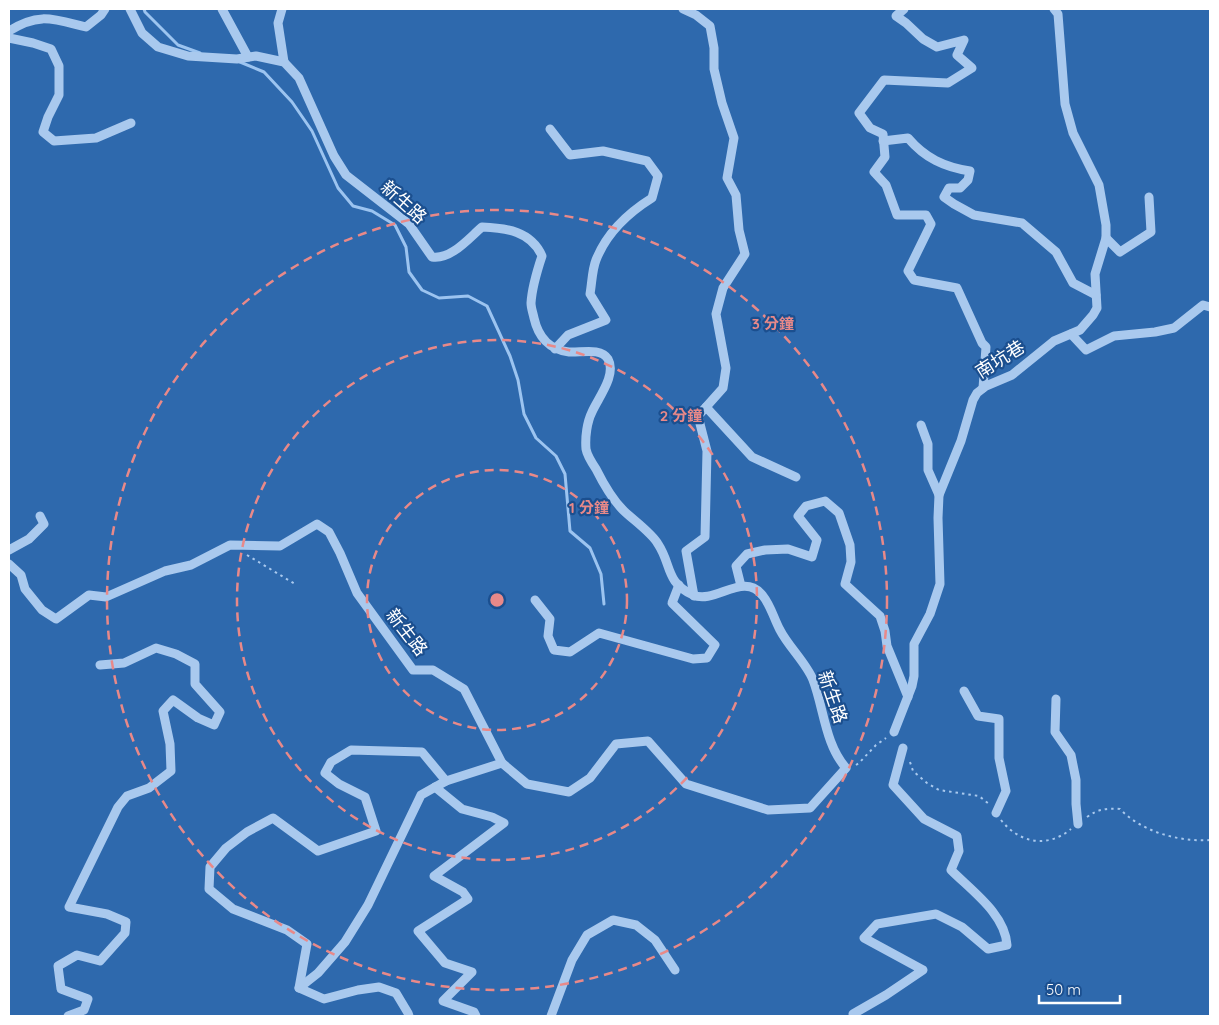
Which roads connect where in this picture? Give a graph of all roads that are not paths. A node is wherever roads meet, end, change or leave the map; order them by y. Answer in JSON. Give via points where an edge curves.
{"nodes":[{"id":1,"x":105,"y":9,"type":"edge"},
{"id":2,"x":130,"y":9,"type":"edge"},
{"id":3,"x":222,"y":9,"type":"edge"},
{"id":4,"x":282,"y":9,"type":"edge"},
{"id":5,"x":683,"y":9,"type":"edge"},
{"id":6,"x":904,"y":9,"type":"edge"},
{"id":7,"x":1054,"y":9,"type":"edge"},
{"id":8,"x":9,"y":31,"type":"edge"},
{"id":9,"x":9,"y":38,"type":"edge"},
{"id":10,"x":248,"y":57,"type":"junction"},
{"id":11,"x":284,"y":62,"type":"junction"},
{"id":12,"x":131,"y":123,"type":"dead end"},
{"id":13,"x":550,"y":129,"type":"dead end"},
{"id":14,"x":884,"y":141,"type":"junction"},
{"id":15,"x":1149,"y":197,"type":"dead end"},
{"id":16,"x":1106,"y":238,"type":"junction"},
{"id":17,"x":1096,"y":295,"type":"junction"},
{"id":18,"x":1210,"y":307,"type":"edge"},
{"id":19,"x":1071,"y":334,"type":"junction"},
{"id":20,"x":555,"y":349,"type":"junction"},
{"id":21,"x":983,"y":388,"type":"junction"},
{"id":22,"x":706,"y":407,"type":"junction"},
{"id":23,"x":922,"y":426,"type":"dead end"},
{"id":24,"x":796,"y":477,"type":"dead end"},
{"id":25,"x":939,"y":494,"type":"junction"},
{"id":26,"x":40,"y":516,"type":"dead end"},
{"id":27,"x":9,"y":550,"type":"edge"},
{"id":28,"x":9,"y":564,"type":"edge"},
{"id":29,"x":679,"y":585,"type":"junction"},
{"id":30,"x":741,"y":586,"type":"junction"},
{"id":31,"x":694,"y":596,"type":"junction"},
{"id":32,"x":535,"y":600,"type":"dead end"},
{"id":33,"x":100,"y":665,"type":"dead end"},
{"id":34,"x":964,"y":691,"type":"dead end"},
{"id":35,"x":908,"y":697,"type":"junction"},
{"id":36,"x":1056,"y":699,"type":"dead end"},
{"id":37,"x":894,"y":732,"type":"road end"},
{"id":38,"x":903,"y":748,"type":"road end"},
{"id":39,"x":502,"y":763,"type":"junction"},
{"id":40,"x":446,"y":781,"type":"junction"},
{"id":41,"x":435,"y":787,"type":"junction"},
{"id":42,"x":996,"y":813,"type":"road end"},
{"id":43,"x":1078,"y":824,"type":"road end"},
{"id":44,"x":675,"y":970,"type":"dead end"},
{"id":45,"x":299,"y":988,"type":"junction"},
{"id":46,"x":854,"y":1014,"type":"dead end"},
{"id":47,"x":68,"y":1016,"type":"edge"},
{"id":48,"x":409,"y":1016,"type":"edge"},
{"id":49,"x":476,"y":1016,"type":"edge"},
{"id":50,"x":551,"y":1016,"type":"edge"}],
"edges":[{"from":1,"to":8,"type":"street","via":[[86,27],[44,18],[23,22]]},
{"from":2,"to":10,"type":"street","via":[[142,33],[158,47],[188,56]]},
{"from":3,"to":10,"type":"street"},
{"from":4,"to":11,"type":"street","via":[[278,23]]},
{"from":5,"to":22,"type":"street","via":[[710,26],[714,69],[734,138],[727,178],[736,195],[745,254],[723,288],[716,314],[726,368],[723,388]]},
{"from":6,"to":14,"type":"street","via":[[896,16],[937,47],[964,40],[957,55],[972,68],[948,83],[884,80],[859,113],[870,128],[883,134]]},
{"from":7,"to":16,"type":"street","name":"南坑巷","via":[[1058,14],[1065,104],[1073,133],[1099,185]]},
{"from":9,"to":12,"type":"street","via":[[52,49],[59,66],[59,95],[43,132],[54,141],[96,138]]},
{"from":10,"to":11,"type":"street"},
{"from":11,"to":20,"type":"street","name":"新生路","via":[[299,78],[334,156],[346,175],[409,224],[432,257],[449,254],[482,227],[505,228],[522,234],[538,247],[542,256],[531,305],[537,331]]},
{"from":13,"to":20,"type":"street","via":[[570,155],[603,151],[647,162],[658,176],[652,198],[631,212],[606,239],[595,261],[590,294],[606,320],[568,336]]},
{"from":14,"to":17,"type":"street","via":[[908,138],[920,151],[943,164],[970,171],[968,180],[960,188],[949,188],[944,197],[974,215],[1022,223],[1056,252],[1073,283]]},
{"from":14,"to":21,"type":"street","via":[[885,157],[874,172],[886,185],[897,215],[926,215],[931,224],[908,270],[914,280],[957,288],[986,347]]},
{"from":15,"to":16,"type":"street","via":[[1151,232],[1120,252]]},
{"from":16,"to":17,"type":"street","name":"南坑巷","via":[[1095,274]]},
{"from":17,"to":19,"type":"street","name":"南坑巷","via":[[1097,308],[1093,316],[1080,330]]},
{"from":18,"to":19,"type":"street","via":[[1203,305],[1174,328],[1114,336],[1086,350]]},
{"from":19,"to":21,"type":"street","name":"南坑巷","via":[[1054,341],[1012,374]]},
{"from":20,"to":29,"type":"street","via":[[592,352],[604,355],[609,361],[607,383],[591,413],[586,432],[586,451],[610,495],[658,543],[673,581]]},
{"from":21,"to":25,"type":"street","name":"南坑巷","via":[[973,400],[961,441]]},
{"from":22,"to":24,"type":"street","via":[[752,457]]},
{"from":22,"to":31,"type":"street","via":[[698,416],[707,451],[705,537],[686,551]]},
{"from":23,"to":25,"type":"street","via":[[928,444],[928,470]]},
{"from":25,"to":35,"type":"street","name":"南坑巷","via":[[940,584],[930,614],[914,644],[914,676]]},
{"from":26,"to":27,"type":"street","via":[[44,524],[29,540]]},
{"from":28,"to":39,"type":"street","name":"新生路","via":[[21,575],[25,589],[42,610],[56,619],[90,595],[106,597],[165,571],[191,565],[230,545],[280,546],[316,524],[329,532],[357,593],[413,670],[433,670],[464,688]]},
{"from":29,"to":31,"type":"street"},
{"from":29,"to":32,"type":"street","via":[[672,603],[715,645],[707,658],[693,660],[599,633],[570,652],[554,650],[548,636],[550,619]]},
{"from":30,"to":31,"type":"street"},
{"from":30,"to":35,"type":"street","via":[[736,566],[747,554],[788,549],[812,557],[817,540],[798,516],[806,506],[825,501],[839,513],[850,545],[851,562],[845,584],[880,616],[887,646]]},
{"from":30,"to":39,"type":"street","name":"新生路","via":[[759,590],[780,630],[813,678],[826,726],[839,760],[846,768],[810,808],[768,810],[686,784],[648,741],[616,744],[590,778],[569,792],[527,784]]},
{"from":33,"to":47,"type":"street","via":[[124,663],[156,648],[176,654],[195,664],[195,684],[220,712],[214,725],[173,700],[163,711],[170,744],[170,771],[150,788],[127,796],[118,806],[69,907],[107,914],[126,922],[125,933],[100,961],[77,955],[58,966],[61,989],[88,999],[84,1010]]},
{"from":34,"to":42,"type":"street","via":[[978,716],[999,719],[999,758],[1006,791]]},
{"from":35,"to":37,"type":"street","name":"南坑巷"},
{"from":36,"to":43,"type":"street","via":[[1055,732],[1071,755]]},
{"from":38,"to":46,"type":"street","via":[[892,785],[924,819],[956,836],[959,851],[951,870],[983,901],[1006,934],[1007,945],[988,949],[962,926],[936,914],[877,924],[864,938],[923,970]]},
{"from":39,"to":40,"type":"street"},
{"from":40,"to":41,"type":"street"},
{"from":40,"to":45,"type":"street","via":[[422,752],[351,750],[331,762],[325,773],[365,797],[376,831],[318,851],[273,818],[240,837],[210,867],[209,888],[233,909],[287,930],[307,944]]},
{"from":41,"to":45,"type":"street","via":[[421,795],[368,905],[345,942],[318,973]]},
{"from":41,"to":49,"type":"street","via":[[462,810],[504,823],[434,876],[463,892],[468,899],[418,931],[445,963],[472,972],[443,1000],[474,1012]]},
{"from":44,"to":50,"type":"street","via":[[655,940],[636,925],[613,920],[587,935],[572,960]]},
{"from":45,"to":48,"type":"street","via":[[324,999],[379,988],[396,993]]}]}
